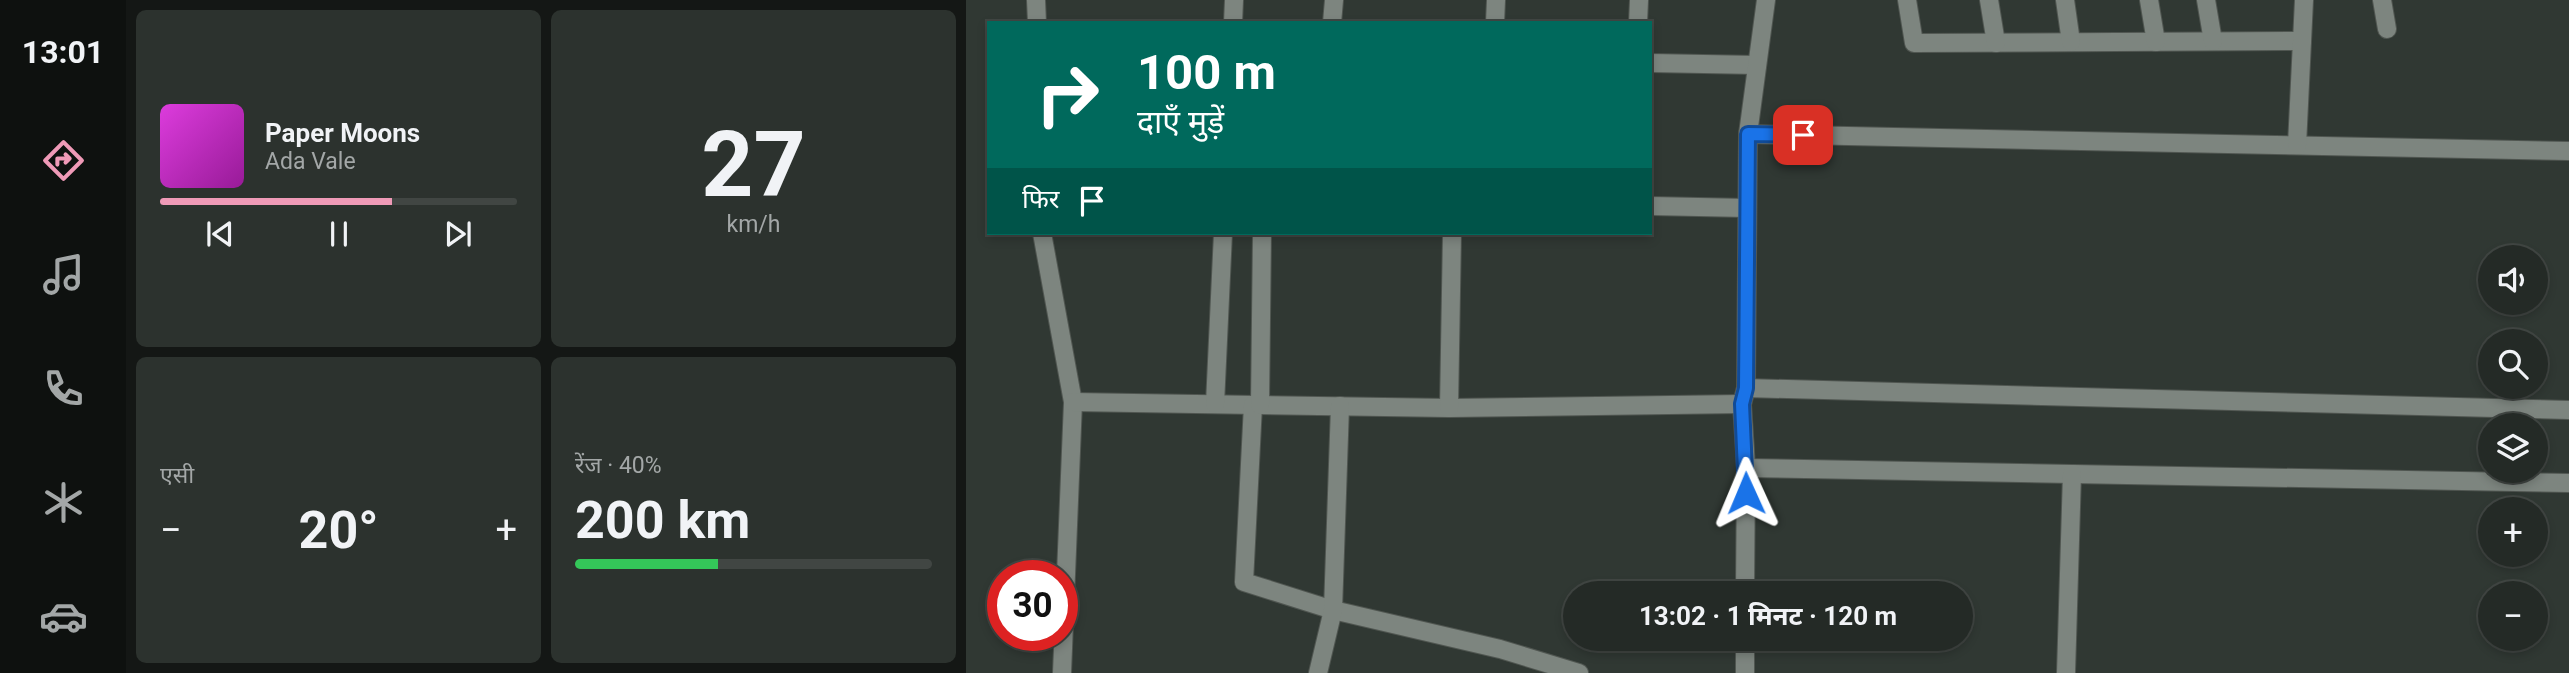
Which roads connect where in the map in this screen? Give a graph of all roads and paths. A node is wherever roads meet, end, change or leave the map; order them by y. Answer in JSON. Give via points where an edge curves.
{"nodes":[{"id":1,"x":1036,"y":0,"type":"edge"},
{"id":2,"x":1234,"y":0,"type":"edge"},
{"id":3,"x":1334,"y":0,"type":"edge"},
{"id":4,"x":1496,"y":0,"type":"edge"},
{"id":5,"x":1639,"y":0,"type":"edge"},
{"id":6,"x":1766,"y":0,"type":"edge"},
{"id":7,"x":1907,"y":0,"type":"edge"},
{"id":8,"x":1989,"y":0,"type":"edge"},
{"id":9,"x":2065,"y":0,"type":"edge"},
{"id":10,"x":2148,"y":0,"type":"edge"},
{"id":11,"x":2206,"y":0,"type":"edge"},
{"id":12,"x":2304,"y":0,"type":"edge"},
{"id":13,"x":2382,"y":0,"type":"edge"},
{"id":14,"x":1037,"y":21,"type":"edge"},
{"id":15,"x":1233,"y":21,"type":"edge"},
{"id":16,"x":1332,"y":21,"type":"edge"},
{"id":17,"x":1494,"y":21,"type":"edge"},
{"id":18,"x":1638,"y":21,"type":"edge"},
{"id":19,"x":2387,"y":29,"type":"dead end"},
{"id":20,"x":2213,"y":41,"type":"junction"},
{"id":21,"x":2302,"y":41,"type":"junction"},
{"id":22,"x":2071,"y":42,"type":"junction"},
{"id":23,"x":2156,"y":42,"type":"junction"},
{"id":24,"x":1996,"y":43,"type":"junction"},
{"id":25,"x":1652,"y":64,"type":"edge"},
{"id":26,"x":1757,"y":65,"type":"junction"},
{"id":27,"x":1748,"y":134,"type":"junction"},
{"id":28,"x":2297,"y":145,"type":"junction"},
{"id":29,"x":2569,"y":151,"type":"edge"},
{"id":30,"x":1652,"y":206,"type":"edge"},
{"id":31,"x":1747,"y":208,"type":"junction"},
{"id":32,"x":1042,"y":235,"type":"edge"},
{"id":33,"x":1223,"y":235,"type":"edge"},
{"id":34,"x":1262,"y":235,"type":"edge"},
{"id":35,"x":1452,"y":235,"type":"edge"},
{"id":36,"x":1744,"y":396,"type":"junction"},
{"id":37,"x":1073,"y":402,"type":"junction"},
{"id":38,"x":1215,"y":404,"type":"junction"},
{"id":39,"x":1256,"y":405,"type":"junction"},
{"id":40,"x":1340,"y":406,"type":"junction"},
{"id":41,"x":1449,"y":408,"type":"junction"},
{"id":42,"x":2569,"y":410,"type":"edge"},
{"id":43,"x":1746,"y":468,"type":"junction"},
{"id":44,"x":2071,"y":474,"type":"junction"},
{"id":45,"x":2569,"y":483,"type":"edge"},
{"id":46,"x":1745,"y":581,"type":"edge"},
{"id":47,"x":1333,"y":610,"type":"junction"},
{"id":48,"x":1745,"y":651,"type":"edge"},
{"id":49,"x":1062,"y":673,"type":"edge"},
{"id":50,"x":1318,"y":673,"type":"edge"},
{"id":51,"x":1579,"y":673,"type":"edge"},
{"id":52,"x":1745,"y":673,"type":"edge"},
{"id":53,"x":2066,"y":673,"type":"edge"}],
"edges":[{"from":1,"to":14,"type":"street"},
{"from":2,"to":15,"type":"street"},
{"from":3,"to":16,"type":"street"},
{"from":4,"to":17,"type":"street"},
{"from":5,"to":18,"type":"street"},
{"from":6,"to":26,"type":"street"},
{"from":7,"to":24,"type":"street","via":[[1914,43]]},
{"from":8,"to":24,"type":"street"},
{"from":9,"to":22,"type":"street"},
{"from":10,"to":23,"type":"street"},
{"from":11,"to":20,"type":"street"},
{"from":12,"to":21,"type":"street"},
{"from":13,"to":19,"type":"street"},
{"from":20,"to":21,"type":"street"},
{"from":20,"to":23,"type":"street"},
{"from":21,"to":28,"type":"street"},
{"from":22,"to":23,"type":"street"},
{"from":22,"to":24,"type":"street"},
{"from":25,"to":26,"type":"street"},
{"from":26,"to":27,"type":"street"},
{"from":27,"to":28,"type":"street"},
{"from":27,"to":31,"type":"street"},
{"from":28,"to":29,"type":"street"},
{"from":30,"to":31,"type":"street"},
{"from":31,"to":36,"type":"street"},
{"from":32,"to":37,"type":"street"},
{"from":33,"to":38,"type":"street"},
{"from":34,"to":39,"type":"street"},
{"from":35,"to":41,"type":"street"},
{"from":36,"to":41,"type":"street"},
{"from":36,"to":42,"type":"street"},
{"from":36,"to":43,"type":"street"},
{"from":37,"to":38,"type":"street"},
{"from":37,"to":49,"type":"street"},
{"from":38,"to":39,"type":"street"},
{"from":39,"to":40,"type":"street"},
{"from":39,"to":47,"type":"street","via":[[1244,582]]},
{"from":40,"to":41,"type":"street"},
{"from":40,"to":47,"type":"street"},
{"from":43,"to":44,"type":"street"},
{"from":43,"to":46,"type":"street"},
{"from":44,"to":45,"type":"street"},
{"from":44,"to":53,"type":"street"},
{"from":47,"to":50,"type":"street"},
{"from":47,"to":51,"type":"street","via":[[1500,649]]},
{"from":48,"to":52,"type":"street"}]}
